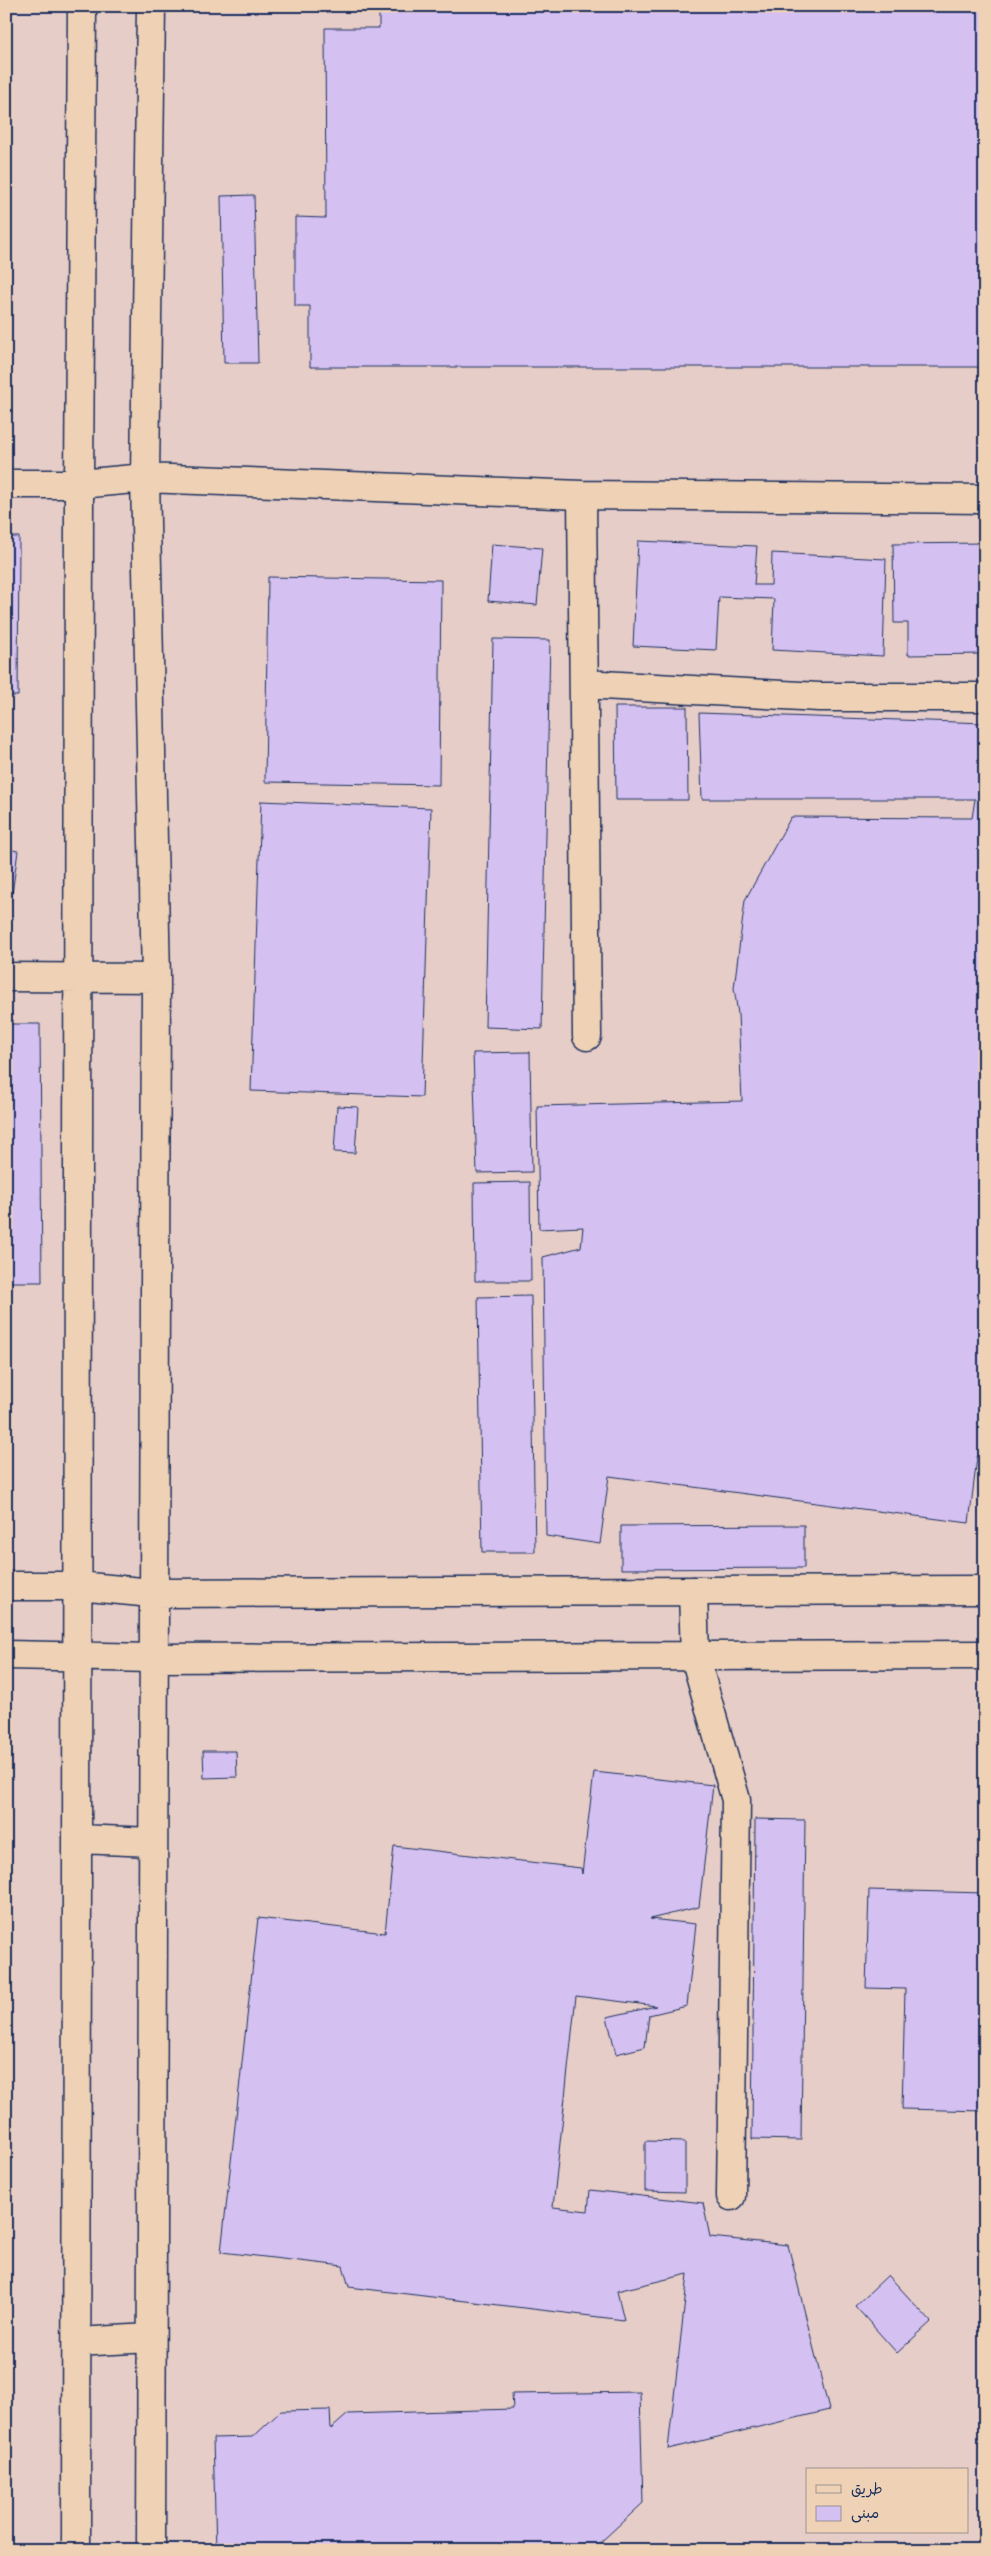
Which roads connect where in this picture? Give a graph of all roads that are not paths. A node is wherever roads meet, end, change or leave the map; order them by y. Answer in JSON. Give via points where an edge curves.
{"nodes":[{"id":1,"x":82,"y":6,"type":"edge"},
{"id":2,"x":151,"y":6,"type":"edge"},
{"id":3,"x":145,"y":478,"type":"junction"},
{"id":4,"x":6,"y":484,"type":"edge"},
{"id":5,"x":79,"y":484,"type":"junction"},
{"id":6,"x":582,"y":495,"type":"junction"},
{"id":7,"x":985,"y":499,"type":"edge"},
{"id":8,"x":584,"y":684,"type":"junction"},
{"id":9,"x":985,"y":697,"type":"edge"},
{"id":10,"x":6,"y":977,"type":"edge"},
{"id":11,"x":80,"y":977,"type":"junction"},
{"id":12,"x":156,"y":978,"type":"junction"},
{"id":13,"x":587,"y":1036,"type":"dead end"},
{"id":14,"x":6,"y":1586,"type":"edge"},
{"id":15,"x":78,"y":1586,"type":"junction"},
{"id":16,"x":985,"y":1590,"type":"edge"},
{"id":17,"x":693,"y":1591,"type":"junction"},
{"id":18,"x":152,"y":1593,"type":"junction"},
{"id":19,"x":6,"y":1655,"type":"edge"},
{"id":20,"x":78,"y":1655,"type":"junction"},
{"id":21,"x":985,"y":1655,"type":"edge"},
{"id":22,"x":694,"y":1657,"type":"junction"},
{"id":23,"x":153,"y":1658,"type":"junction"},
{"id":24,"x":78,"y":1839,"type":"junction"},
{"id":25,"x":152,"y":1842,"type":"junction"},
{"id":26,"x":731,"y":2196,"type":"dead end"},
{"id":27,"x":150,"y":2338,"type":"junction"},
{"id":28,"x":77,"y":2342,"type":"junction"},
{"id":29,"x":76,"y":2550,"type":"edge"},
{"id":30,"x":150,"y":2550,"type":"edge"}],
"edges":[{"from":1,"to":5,"type":"street"},
{"from":2,"to":3,"type":"street"},
{"from":3,"to":5,"type":"street"},
{"from":3,"to":6,"type":"street"},
{"from":3,"to":12,"type":"street"},
{"from":4,"to":5,"type":"street"},
{"from":5,"to":11,"type":"street"},
{"from":6,"to":7,"type":"street"},
{"from":6,"to":8,"type":"street"},
{"from":8,"to":9,"type":"street","via":[[819,696]]},
{"from":8,"to":13,"type":"street"},
{"from":10,"to":11,"type":"street"},
{"from":11,"to":12,"type":"street"},
{"from":11,"to":15,"type":"street"},
{"from":12,"to":18,"type":"street"},
{"from":14,"to":15,"type":"street"},
{"from":15,"to":18,"type":"street"},
{"from":15,"to":20,"type":"street"},
{"from":16,"to":17,"type":"street"},
{"from":17,"to":18,"type":"street"},
{"from":17,"to":22,"type":"street"},
{"from":18,"to":23,"type":"street"},
{"from":19,"to":20,"type":"street"},
{"from":20,"to":23,"type":"street"},
{"from":20,"to":24,"type":"street"},
{"from":21,"to":22,"type":"street"},
{"from":22,"to":23,"type":"street"},
{"from":22,"to":26,"type":"street","via":[[736,1800]]},
{"from":23,"to":25,"type":"street"},
{"from":24,"to":25,"type":"street"},
{"from":24,"to":28,"type":"street"},
{"from":25,"to":27,"type":"street"},
{"from":27,"to":28,"type":"street"},
{"from":27,"to":30,"type":"street"},
{"from":28,"to":29,"type":"street"}]}
